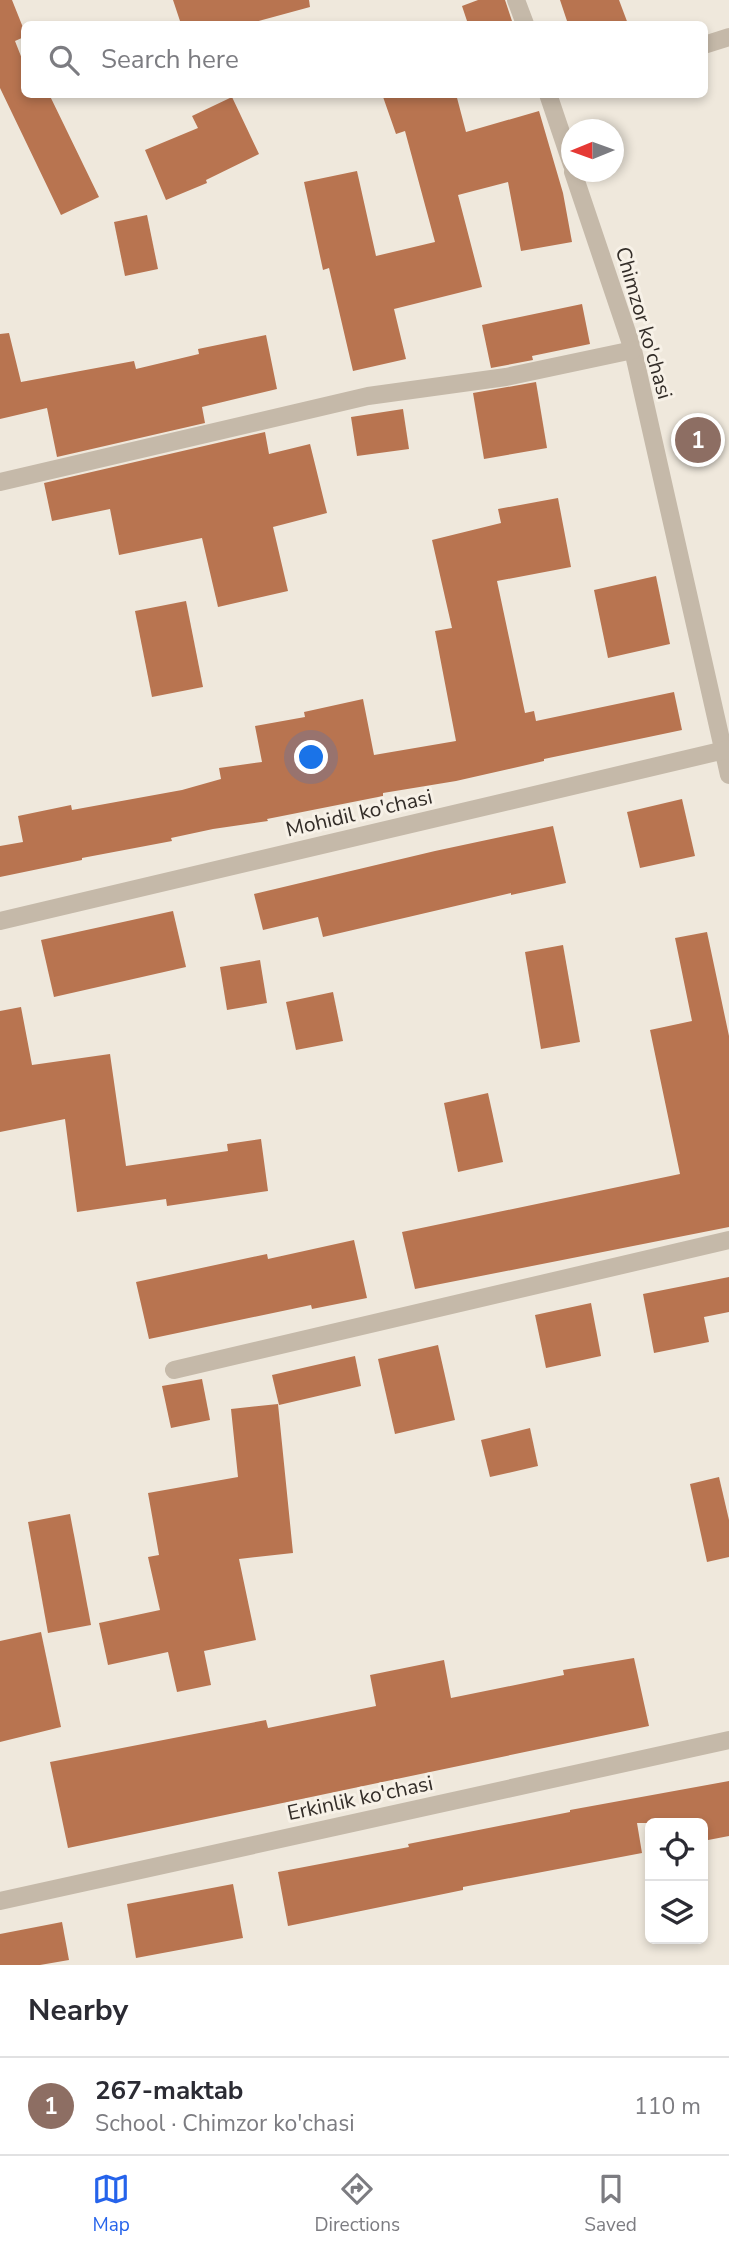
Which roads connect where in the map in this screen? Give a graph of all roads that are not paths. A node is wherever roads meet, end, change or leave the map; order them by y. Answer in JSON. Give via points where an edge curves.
{"nodes":[{"id":1,"x":516,"y":0,"type":"edge"},
{"id":2,"x":523,"y":21,"type":"edge"},
{"id":3,"x":729,"y":37,"type":"edge"},
{"id":4,"x":708,"y":44,"type":"edge"},
{"id":5,"x":550,"y":98,"type":"edge"},
{"id":6,"x":561,"y":132,"type":"edge"},
{"id":7,"x":576,"y":182,"type":"edge"},
{"id":8,"x":633,"y":350,"type":"junction"},
{"id":9,"x":0,"y":482,"type":"edge"},
{"id":10,"x":726,"y":750,"type":"edge"},
{"id":11,"x":729,"y":775,"type":"edge"},
{"id":12,"x":0,"y":921,"type":"edge"},
{"id":13,"x":729,"y":1240,"type":"edge"},
{"id":14,"x":174,"y":1370,"type":"dead end"},
{"id":15,"x":729,"y":1740,"type":"edge"},
{"id":16,"x":0,"y":1901,"type":"edge"}],
"edges":[{"from":1,"to":2,"type":"street"},
{"from":3,"to":4,"type":"street"},
{"from":5,"to":6,"type":"street"},
{"from":7,"to":8,"type":"street","name":"Chimzor ko'chasi"},
{"from":8,"to":9,"type":"street","via":[[506,376],[368,396]]},
{"from":8,"to":10,"type":"street","name":"Chimzor ko'chasi"},
{"from":10,"to":11,"type":"street","name":"Chimzor ko'chasi"},
{"from":10,"to":12,"type":"street","name":"Mohidil ko'chasi"},
{"from":13,"to":14,"type":"street"},
{"from":15,"to":16,"type":"street","name":"Erkinlik ko'chasi"}]}
